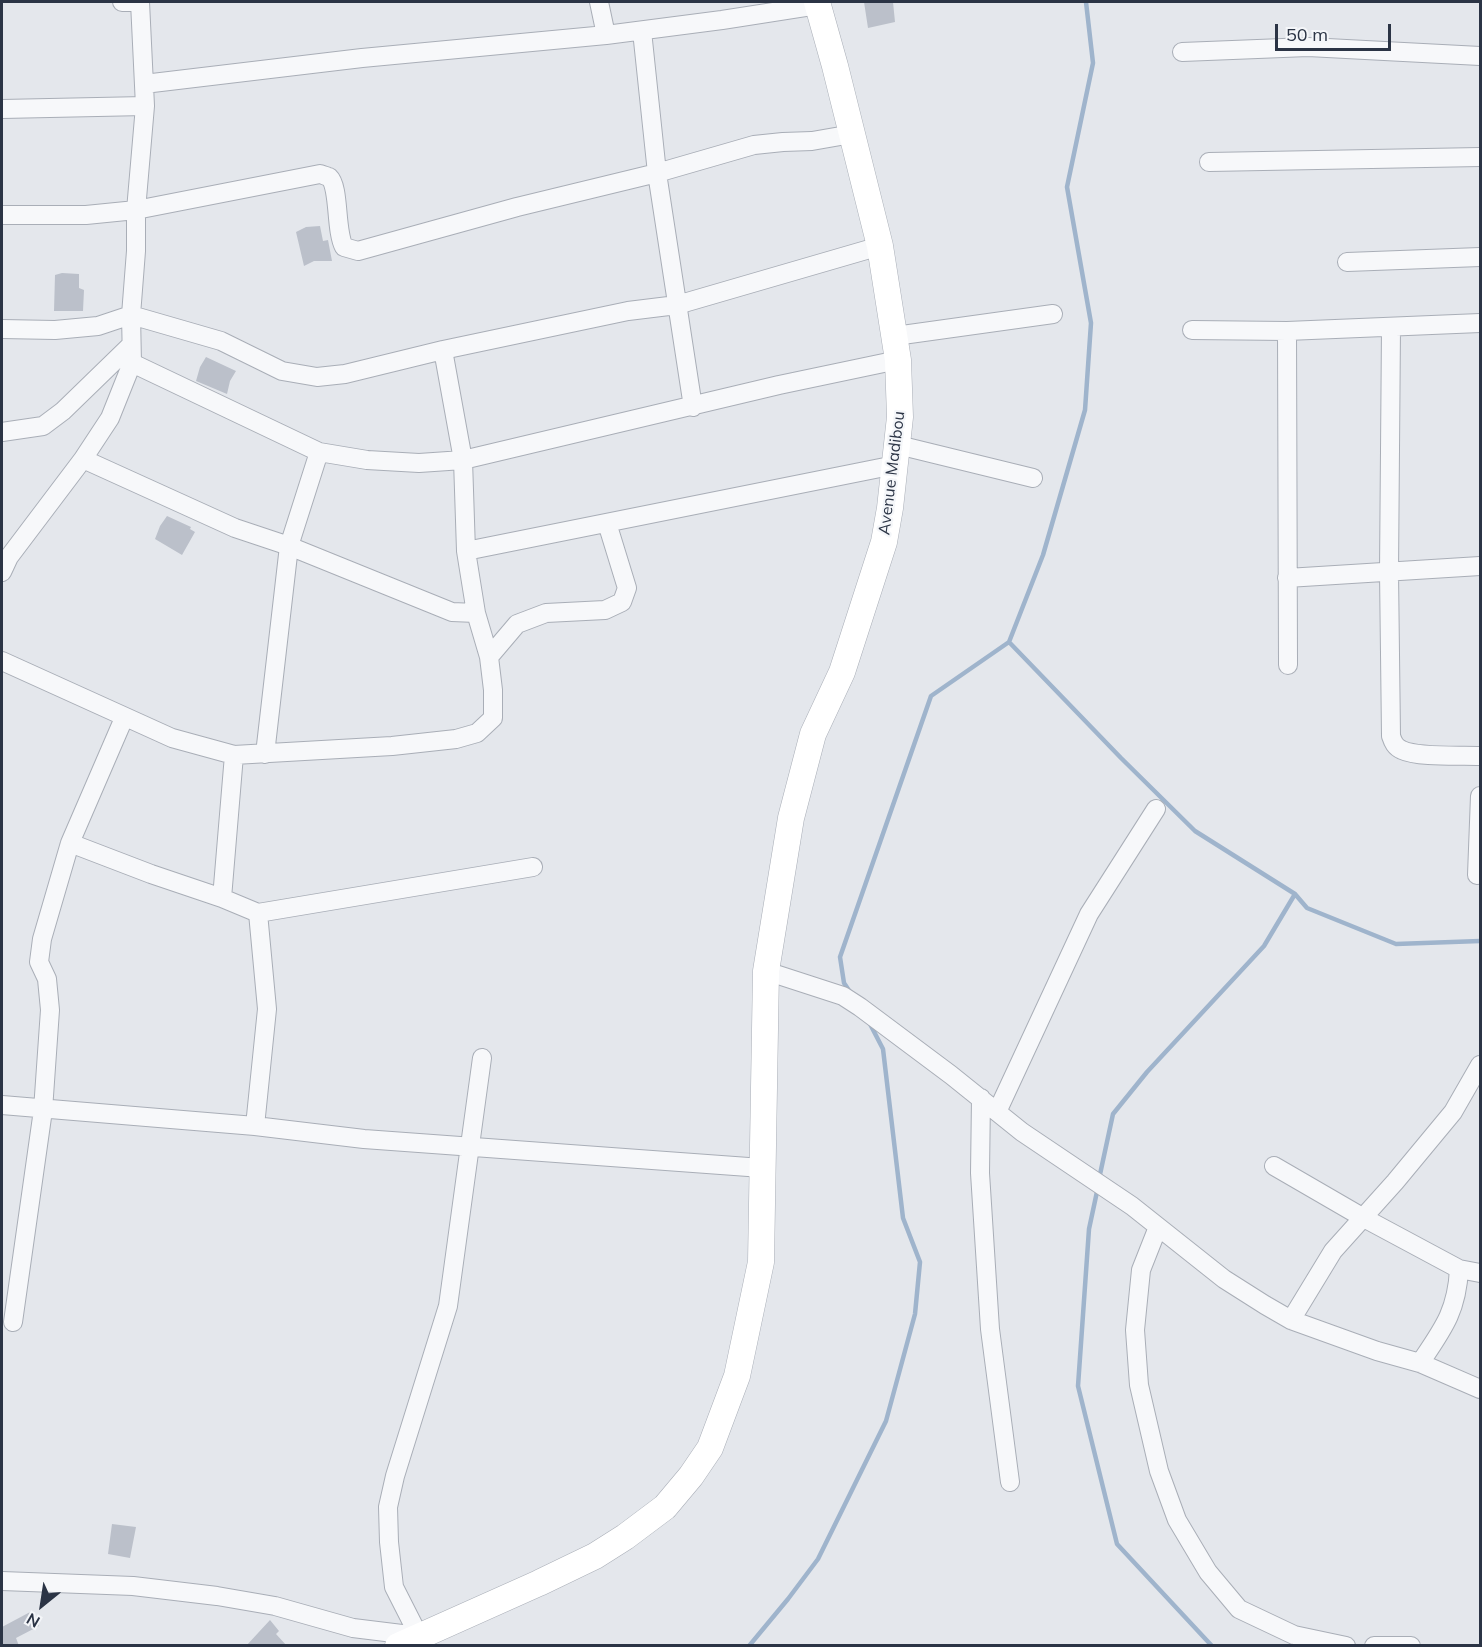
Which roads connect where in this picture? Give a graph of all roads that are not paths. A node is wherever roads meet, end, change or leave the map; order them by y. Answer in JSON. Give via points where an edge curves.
{"nodes":[{"id":1,"x":122,"y":2,"type":"edge"},
{"id":2,"x":140,"y":2,"type":"edge"},
{"id":3,"x":599,"y":2,"type":"edge"},
{"id":4,"x":817,"y":3,"type":"edge"},
{"id":5,"x":642,"y":31,"type":"junction"},
{"id":6,"x":606,"y":35,"type":"junction"},
{"id":7,"x":1182,"y":52,"type":"dead end"},
{"id":8,"x":1480,"y":56,"type":"edge"},
{"id":9,"x":144,"y":84,"type":"junction"},
{"id":10,"x":144,"y":106,"type":"junction"},
{"id":11,"x":2,"y":109,"type":"edge"},
{"id":12,"x":852,"y":134,"type":"junction"},
{"id":13,"x":1480,"y":158,"type":"edge"},
{"id":14,"x":1209,"y":162,"type":"dead end"},
{"id":15,"x":657,"y":173,"type":"junction"},
{"id":16,"x":136,"y":210,"type":"junction"},
{"id":17,"x":2,"y":215,"type":"edge"},
{"id":18,"x":880,"y":246,"type":"junction"},
{"id":19,"x":1480,"y":257,"type":"edge"},
{"id":20,"x":1347,"y":262,"type":"dead end"},
{"id":21,"x":677,"y":305,"type":"junction"},
{"id":22,"x":1053,"y":314,"type":"dead end"},
{"id":23,"x":131,"y":315,"type":"junction"},
{"id":24,"x":1480,"y":323,"type":"edge"},
{"id":25,"x":1390,"y":328,"type":"junction"},
{"id":26,"x":2,"y":329,"type":"edge"},
{"id":27,"x":1192,"y":330,"type":"dead end"},
{"id":28,"x":1287,"y":331,"type":"junction"},
{"id":29,"x":896,"y":348,"type":"junction"},
{"id":30,"x":443,"y":350,"type":"junction"},
{"id":31,"x":132,"y":354,"type":"junction"},
{"id":32,"x":693,"y":407,"type":"junction"},
{"id":33,"x":2,"y":432,"type":"edge"},
{"id":34,"x":319,"y":452,"type":"junction"},
{"id":35,"x":896,"y":455,"type":"junction"},
{"id":36,"x":83,"y":459,"type":"junction"},
{"id":37,"x":463,"y":460,"type":"junction"},
{"id":38,"x":1033,"y":478,"type":"dead end"},
{"id":39,"x":607,"y":523,"type":"junction"},
{"id":40,"x":288,"y":546,"type":"junction"},
{"id":41,"x":466,"y":550,"type":"junction"},
{"id":42,"x":1480,"y":566,"type":"edge"},
{"id":43,"x":2,"y":572,"type":"edge"},
{"id":44,"x":1389,"y":572,"type":"junction"},
{"id":45,"x":1287,"y":578,"type":"junction"},
{"id":46,"x":476,"y":613,"type":"junction"},
{"id":47,"x":489,"y":657,"type":"junction"},
{"id":48,"x":2,"y":661,"type":"edge"},
{"id":49,"x":1288,"y":665,"type":"dead end"},
{"id":50,"x":124,"y":718,"type":"junction"},
{"id":51,"x":265,"y":754,"type":"junction"},
{"id":52,"x":234,"y":755,"type":"junction"},
{"id":53,"x":1480,"y":756,"type":"edge"},
{"id":54,"x":1480,"y":796,"type":"edge"},
{"id":55,"x":1156,"y":810,"type":"dead end"},
{"id":56,"x":70,"y":843,"type":"junction"},
{"id":57,"x":533,"y":867,"type":"dead end"},
{"id":58,"x":1477,"y":875,"type":"dead end"},
{"id":59,"x":222,"y":898,"type":"junction"},
{"id":60,"x":258,"y":913,"type":"junction"},
{"id":61,"x":766,"y":971,"type":"junction"},
{"id":62,"x":482,"y":1058,"type":"dead end"},
{"id":63,"x":1480,"y":1065,"type":"edge"},
{"id":64,"x":981,"y":1098,"type":"junction"},
{"id":65,"x":2,"y":1105,"type":"edge"},
{"id":66,"x":43,"y":1110,"type":"junction"},
{"id":67,"x":997,"y":1112,"type":"junction"},
{"id":68,"x":255,"y":1126,"type":"junction"},
{"id":69,"x":471,"y":1146,"type":"junction"},
{"id":70,"x":1275,"y":1166,"type":"dead end"},
{"id":71,"x":762,"y":1168,"type":"junction"},
{"id":72,"x":1362,"y":1217,"type":"junction"},
{"id":73,"x":1158,"y":1227,"type":"junction"},
{"id":74,"x":1459,"y":1269,"type":"junction"},
{"id":75,"x":1480,"y":1273,"type":"edge"},
{"id":76,"x":1291,"y":1320,"type":"junction"},
{"id":77,"x":13,"y":1322,"type":"dead end"},
{"id":78,"x":1420,"y":1363,"type":"junction"},
{"id":79,"x":1480,"y":1389,"type":"edge"},
{"id":80,"x":1010,"y":1482,"type":"dead end"},
{"id":81,"x":2,"y":1581,"type":"edge"},
{"id":82,"x":413,"y":1642,"type":"edge"},
{"id":83,"x":1346,"y":1646,"type":"edge"},
{"id":84,"x":1374,"y":1646,"type":"edge"},
{"id":85,"x":1411,"y":1646,"type":"edge"}],
"edges":[{"from":1,"to":2,"type":"street"},
{"from":2,"to":9,"type":"street"},
{"from":3,"to":6,"type":"street"},
{"from":4,"to":5,"type":"street"},
{"from":4,"to":12,"type":"street","name":"Avenue Madibou"},
{"from":5,"to":6,"type":"street"},
{"from":5,"to":15,"type":"street"},
{"from":6,"to":9,"type":"street"},
{"from":7,"to":8,"type":"street","via":[[1308,47]]},
{"from":9,"to":10,"type":"street"},
{"from":10,"to":11,"type":"street"},
{"from":10,"to":16,"type":"street"},
{"from":12,"to":15,"type":"street","via":[[754,145]]},
{"from":12,"to":18,"type":"street","name":"Avenue Madibou"},
{"from":13,"to":14,"type":"street"},
{"from":15,"to":16,"type":"street","via":[[358,251],[344,247],[339,238],[334,186],[329,177],[320,174]]},
{"from":15,"to":21,"type":"street"},
{"from":16,"to":17,"type":"street","via":[[86,215]]},
{"from":16,"to":23,"type":"street"},
{"from":18,"to":21,"type":"street"},
{"from":18,"to":29,"type":"street","name":"Avenue Madibou"},
{"from":19,"to":20,"type":"street"},
{"from":21,"to":30,"type":"street","via":[[628,311]]},
{"from":21,"to":32,"type":"street"},
{"from":22,"to":29,"type":"street"},
{"from":23,"to":26,"type":"street","via":[[98,326]]},
{"from":23,"to":30,"type":"street","via":[[221,340],[282,371],[317,376],[345,374]]},
{"from":23,"to":31,"type":"street"},
{"from":24,"to":25,"type":"street"},
{"from":25,"to":28,"type":"street"},
{"from":25,"to":44,"type":"street"},
{"from":27,"to":28,"type":"street"},
{"from":28,"to":45,"type":"street"},
{"from":29,"to":32,"type":"street"},
{"from":29,"to":35,"type":"street","name":"Avenue Madibou","via":[[900,417]]},
{"from":30,"to":37,"type":"street"},
{"from":31,"to":33,"type":"street","via":[[43,426]]},
{"from":31,"to":34,"type":"street"},
{"from":31,"to":36,"type":"street","via":[[110,418]]},
{"from":32,"to":37,"type":"street"},
{"from":34,"to":37,"type":"street","via":[[418,463]]},
{"from":34,"to":40,"type":"street"},
{"from":35,"to":38,"type":"street"},
{"from":35,"to":39,"type":"street"},
{"from":35,"to":61,"type":"street","name":"Avenue Madibou","via":[[884,542],[842,672],[813,734],[791,818]]},
{"from":36,"to":40,"type":"street","via":[[236,528]]},
{"from":36,"to":43,"type":"street","via":[[9,557]]},
{"from":37,"to":41,"type":"street"},
{"from":39,"to":41,"type":"street"},
{"from":39,"to":47,"type":"street","via":[[627,588],[622,602],[605,610],[546,613],[518,624]]},
{"from":40,"to":46,"type":"street","via":[[452,612]]},
{"from":40,"to":51,"type":"street"},
{"from":41,"to":46,"type":"street"},
{"from":42,"to":44,"type":"street"},
{"from":44,"to":45,"type":"street"},
{"from":44,"to":53,"type":"street","via":[[1390,736],[1395,746],[1414,753]]},
{"from":45,"to":49,"type":"street"},
{"from":46,"to":47,"type":"street"},
{"from":47,"to":51,"type":"street","via":[[493,718],[477,732],[456,739],[392,746]]},
{"from":48,"to":50,"type":"street"},
{"from":50,"to":52,"type":"street","via":[[172,738]]},
{"from":50,"to":56,"type":"street"},
{"from":51,"to":52,"type":"street"},
{"from":52,"to":59,"type":"street"},
{"from":54,"to":58,"type":"street"},
{"from":55,"to":67,"type":"street","via":[[1089,914]]},
{"from":56,"to":59,"type":"street"},
{"from":56,"to":66,"type":"street","via":[[39,962],[47,979],[50,1010]]},
{"from":57,"to":60,"type":"street"},
{"from":59,"to":60,"type":"street"},
{"from":60,"to":68,"type":"street","via":[[267,1009]]},
{"from":61,"to":64,"type":"street","via":[[843,996]]},
{"from":61,"to":71,"type":"street","name":"Avenue Madibou"},
{"from":62,"to":69,"type":"street"},
{"from":63,"to":72,"type":"street","via":[[1453,1112]]},
{"from":64,"to":67,"type":"street"},
{"from":64,"to":80,"type":"street","via":[[980,1173],[990,1329]]},
{"from":65,"to":66,"type":"street"},
{"from":66,"to":68,"type":"street"},
{"from":66,"to":77,"type":"street"},
{"from":67,"to":73,"type":"street"},
{"from":68,"to":69,"type":"street"},
{"from":69,"to":71,"type":"street"},
{"from":69,"to":82,"type":"street","via":[[448,1306],[388,1507],[394,1587]]},
{"from":70,"to":72,"type":"street"},
{"from":71,"to":82,"type":"street","name":"Avenue Madibou","via":[[761,1262],[749,1325],[721,1420],[710,1448],[692,1476],[665,1507],[595,1556]]},
{"from":72,"to":74,"type":"street"},
{"from":72,"to":76,"type":"street","via":[[1333,1251]]},
{"from":73,"to":76,"type":"street","via":[[1224,1279]]},
{"from":73,"to":83,"type":"street","via":[[1141,1270],[1135,1330],[1139,1385],[1159,1471],[1177,1520],[1208,1572],[1239,1610],[1294,1635]]},
{"from":74,"to":75,"type":"street"},
{"from":74,"to":78,"type":"street","via":[[1454,1308]]},
{"from":76,"to":78,"type":"street"},
{"from":78,"to":79,"type":"street"},
{"from":81,"to":82,"type":"street","via":[[133,1587],[217,1596],[275,1606]]},
{"from":84,"to":85,"type":"street"}]}
